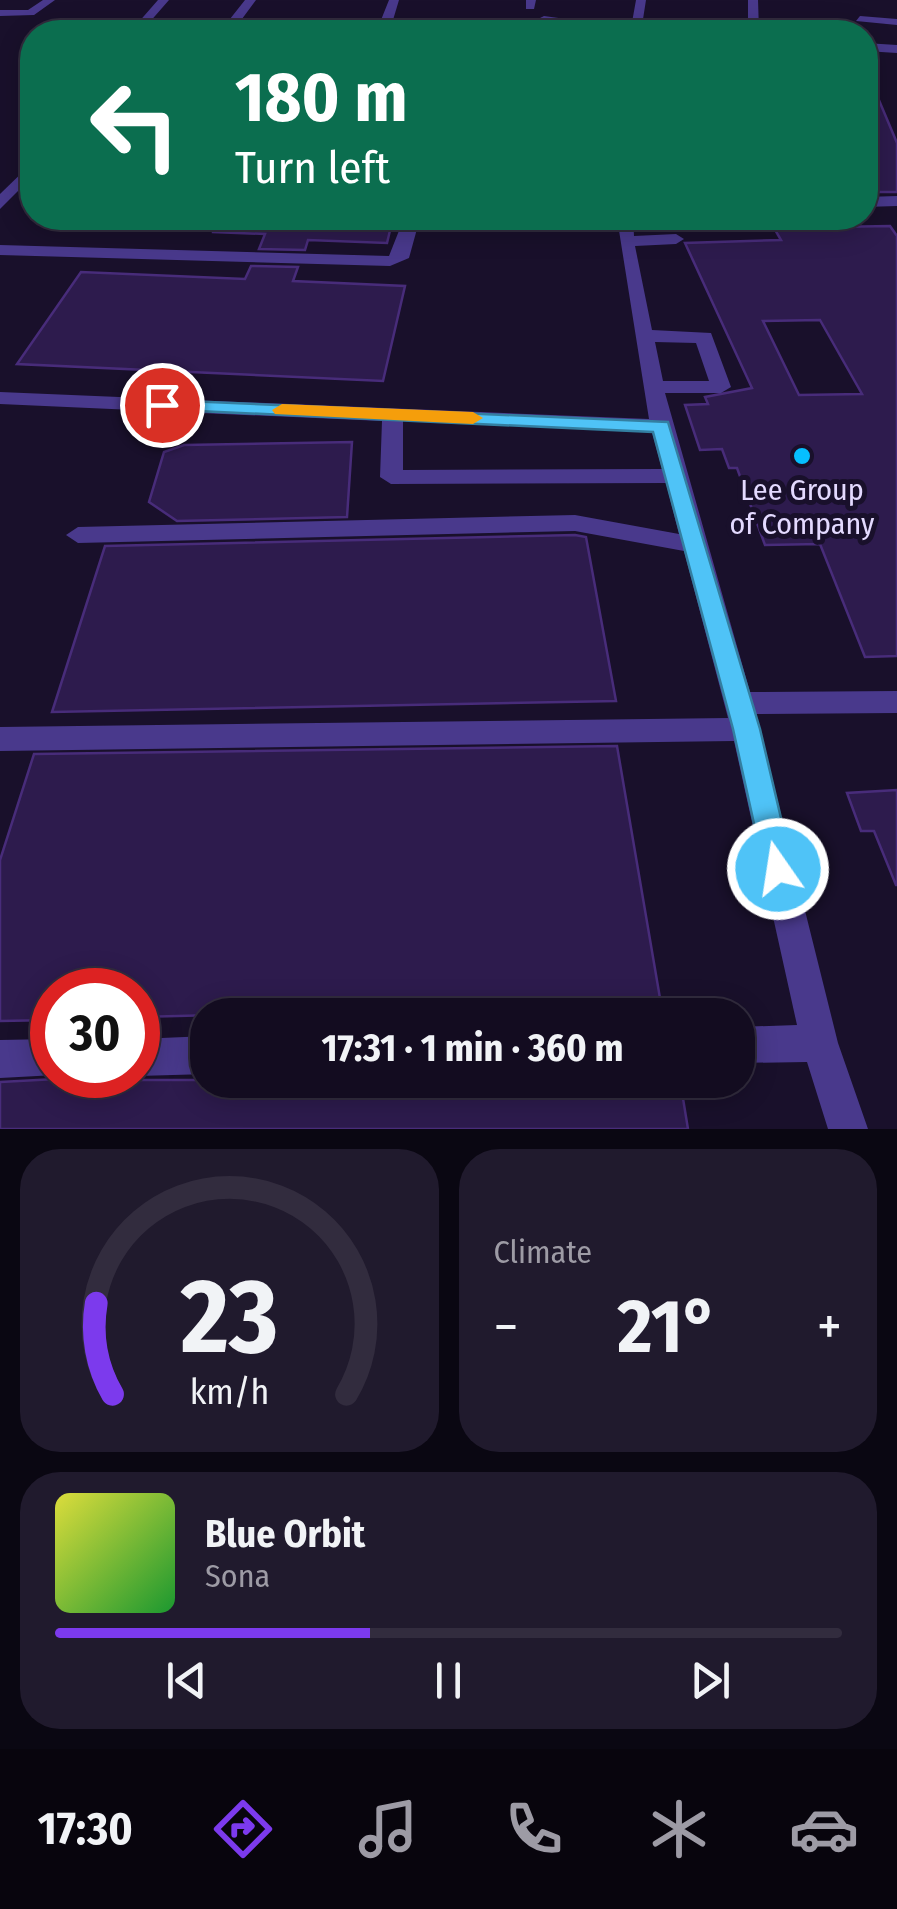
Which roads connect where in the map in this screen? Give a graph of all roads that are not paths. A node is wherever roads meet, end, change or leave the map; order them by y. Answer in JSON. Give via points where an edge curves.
{"nodes":[{"id":1,"x":50,"y":0,"type":"edge"},
{"id":2,"x":164,"y":0,"type":"edge"},
{"id":3,"x":394,"y":0,"type":"edge"},
{"id":4,"x":0,"y":13,"type":"edge"},
{"id":5,"x":860,"y":19,"type":"dead end"},
{"id":6,"x":146,"y":20,"type":"edge"},
{"id":7,"x":387,"y":20,"type":"dead end"},
{"id":8,"x":867,"y":20,"type":"edge"},
{"id":9,"x":20,"y":182,"type":"edge"},
{"id":10,"x":0,"y":204,"type":"edge"},
{"id":11,"x":410,"y":230,"type":"edge"},
{"id":12,"x":626,"y":230,"type":"edge"},
{"id":13,"x":631,"y":230,"type":"edge"},
{"id":14,"x":676,"y":240,"type":"dead end"},
{"id":15,"x":0,"y":250,"type":"edge"},
{"id":16,"x":644,"y":336,"type":"junction"},
{"id":17,"x":654,"y":387,"type":"junction"},
{"id":18,"x":3,"y":403,"type":"edge"},
{"id":19,"x":393,"y":415,"type":"junction"},
{"id":20,"x":661,"y":426,"type":"junction"},
{"id":21,"x":675,"y":476,"type":"junction"},
{"id":22,"x":78,"y":535,"type":"dead end"},
{"id":23,"x":694,"y":544,"type":"junction"},
{"id":24,"x":897,"y":702,"type":"edge"},
{"id":25,"x":742,"y":716,"type":"junction"},
{"id":26,"x":0,"y":740,"type":"edge"},
{"id":27,"x":819,"y":1043,"type":"junction"},
{"id":28,"x":755,"y":1045,"type":"edge"},
{"id":29,"x":190,"y":1055,"type":"edge"},
{"id":30,"x":160,"y":1056,"type":"edge"},
{"id":31,"x":30,"y":1058,"type":"edge"},
{"id":32,"x":0,"y":1059,"type":"edge"},
{"id":33,"x":848,"y":1129,"type":"edge"}],
"edges":[{"from":1,"to":4,"type":"street","via":[[30,13]]},
{"from":2,"to":6,"type":"street"},
{"from":3,"to":7,"type":"street"},
{"from":5,"to":8,"type":"street"},
{"from":9,"to":10,"type":"street"},
{"from":11,"to":15,"type":"street","via":[[405,252],[390,261]]},
{"from":12,"to":16,"type":"street"},
{"from":13,"to":14,"type":"street"},
{"from":16,"to":17,"type":"street"},
{"from":16,"to":17,"type":"street","via":[[704,336],[721,387]]},
{"from":17,"to":20,"type":"street"},
{"from":18,"to":19,"type":"street"},
{"from":19,"to":20,"type":"street"},
{"from":19,"to":21,"type":"street","via":[[390,477]]},
{"from":20,"to":21,"type":"street"},
{"from":21,"to":23,"type":"street"},
{"from":22,"to":23,"type":"street","via":[[575,523]]},
{"from":23,"to":25,"type":"street"},
{"from":24,"to":25,"type":"street"},
{"from":25,"to":26,"type":"street"},
{"from":25,"to":27,"type":"street"},
{"from":27,"to":28,"type":"street"},
{"from":27,"to":33,"type":"street"},
{"from":29,"to":30,"type":"street"},
{"from":31,"to":32,"type":"street"}]}
